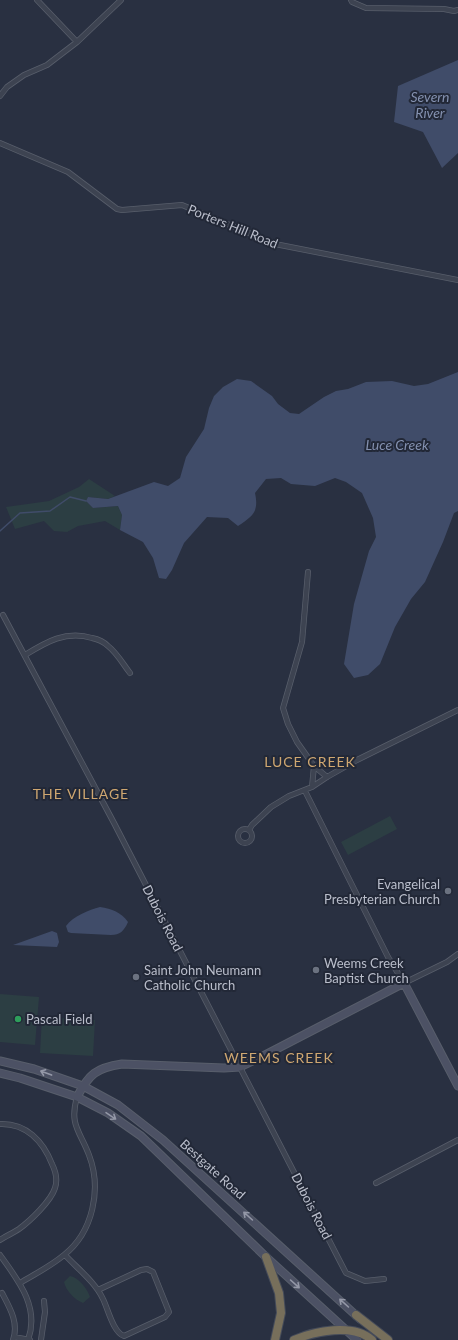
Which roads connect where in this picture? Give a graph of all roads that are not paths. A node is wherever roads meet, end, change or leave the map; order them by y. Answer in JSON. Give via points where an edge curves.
{"nodes":[{"id":1,"x":37,"y":0,"type":"edge"},
{"id":2,"x":121,"y":0,"type":"edge"},
{"id":3,"x":351,"y":0,"type":"edge"},
{"id":4,"x":458,"y":10,"type":"edge"},
{"id":5,"x":77,"y":42,"type":"junction"},
{"id":6,"x":0,"y":96,"type":"edge"},
{"id":7,"x":0,"y":143,"type":"edge"},
{"id":8,"x":458,"y":280,"type":"edge"},
{"id":9,"x":308,"y":572,"type":"dead end"},
{"id":10,"x":3,"y":616,"type":"dead end"},
{"id":11,"x":25,"y":655,"type":"junction"},
{"id":12,"x":130,"y":673,"type":"dead end"},
{"id":13,"x":458,"y":710,"type":"edge"},
{"id":14,"x":314,"y":766,"type":"junction"},
{"id":15,"x":327,"y":777,"type":"junction"},
{"id":16,"x":312,"y":787,"type":"junction"},
{"id":17,"x":305,"y":791,"type":"junction"},
{"id":18,"x":249,"y":830,"type":"dead end"},
{"id":19,"x":458,"y":954,"type":"edge"},
{"id":20,"x":404,"y":983,"type":"junction"},
{"id":21,"x":0,"y":1061,"type":"edge"},
{"id":22,"x":240,"y":1067,"type":"junction"},
{"id":23,"x":0,"y":1073,"type":"edge"},
{"id":24,"x":83,"y":1086,"type":"junction"},
{"id":25,"x":458,"y":1086,"type":"edge"},
{"id":26,"x":77,"y":1097,"type":"junction"},
{"id":27,"x":0,"y":1124,"type":"edge"},
{"id":28,"x":458,"y":1140,"type":"edge"},
{"id":29,"x":376,"y":1183,"type":"dead end"},
{"id":30,"x":0,"y":1240,"type":"edge"},
{"id":31,"x":0,"y":1255,"type":"edge"},
{"id":32,"x":65,"y":1255,"type":"junction"},
{"id":33,"x":266,"y":1257,"type":"junction"},
{"id":34,"x":384,"y":1279,"type":"dead end"},
{"id":35,"x":20,"y":1283,"type":"junction"},
{"id":36,"x":98,"y":1290,"type":"junction"},
{"id":37,"x":2,"y":1293,"type":"dead end"},
{"id":38,"x":44,"y":1301,"type":"dead end"},
{"id":39,"x":356,"y":1315,"type":"junction"},
{"id":40,"x":347,"y":1331,"type":"junction"},
{"id":41,"x":14,"y":1339,"type":"edge"},
{"id":42,"x":29,"y":1340,"type":"edge"},
{"id":43,"x":41,"y":1340,"type":"edge"},
{"id":44,"x":275,"y":1340,"type":"edge"},
{"id":45,"x":294,"y":1340,"type":"edge"},
{"id":46,"x":357,"y":1340,"type":"edge"},
{"id":47,"x":372,"y":1340,"type":"edge"},
{"id":48,"x":382,"y":1340,"type":"edge"},
{"id":49,"x":388,"y":1340,"type":"edge"}],
"edges":[{"from":1,"to":5,"type":"street"},
{"from":2,"to":5,"type":"street"},
{"from":3,"to":4,"type":"street","via":[[366,8]]},
{"from":5,"to":6,"type":"street","via":[[48,65],[24,75],[7,87]]},
{"from":7,"to":8,"type":"street","name":"Porters Hill Road","via":[[68,172],[117,209],[182,205],[275,244]]},
{"from":9,"to":14,"type":"street","via":[[302,642],[283,708],[297,742]]},
{"from":10,"to":11,"type":"street","name":"Dubois Road"},
{"from":11,"to":12,"type":"street","via":[[55,638],[83,635],[108,645]]},
{"from":11,"to":22,"type":"street","name":"Dubois Road"},
{"from":13,"to":15,"type":"street"},
{"from":14,"to":15,"type":"street"},
{"from":14,"to":16,"type":"street"},
{"from":15,"to":16,"type":"street"},
{"from":16,"to":17,"type":"street"},
{"from":17,"to":18,"type":"street","via":[[289,796],[271,807]]},
{"from":17,"to":20,"type":"street","via":[[388,957]]},
{"from":19,"to":20,"type":"street"},
{"from":20,"to":22,"type":"main road"},
{"from":20,"to":25,"type":"main road"},
{"from":24,"to":21,"type":"main road","name":"Bestgate Road","one_way":true,"via":[[34,1069]]},
{"from":22,"to":24,"type":"main road","via":[[122,1064],[106,1067],[93,1074]]},
{"from":22,"to":34,"type":"street","name":"Dubois Road","via":[[346,1273],[365,1281]]},
{"from":23,"to":26,"type":"main road","name":"Bestgate Road"},
{"from":24,"to":26,"type":"main road"},
{"from":39,"to":24,"type":"main road","name":"Bestgate Road","one_way":true,"via":[[163,1140],[118,1105]]},
{"from":26,"to":32,"type":"street","via":[[75,1124],[90,1156],[96,1184],[93,1210],[85,1229],[74,1247]]},
{"from":26,"to":33,"type":"main road","name":"Bestgate Road","one_way":true,"via":[[108,1113],[141,1136]]},
{"from":27,"to":30,"type":"street","via":[[16,1125],[41,1142],[48,1152],[57,1181],[52,1195],[35,1215],[19,1229]]},
{"from":28,"to":29,"type":"street"},
{"from":31,"to":35,"type":"street"},
{"from":32,"to":35,"type":"street"},
{"from":32,"to":36,"type":"street"},
{"from":33,"to":40,"type":"main road","name":"Bestgate Road","one_way":true},
{"from":33,"to":44,"type":"highway","via":[[279,1293],[280,1314]]},
{"from":35,"to":42,"type":"street","via":[[31,1310]]},
{"from":36,"to":36,"type":"street","via":[[115,1328],[124,1336],[165,1317],[169,1312],[153,1272],[148,1269]]},
{"from":37,"to":41,"type":"street","via":[[15,1322]]},
{"from":38,"to":43,"type":"street"},
{"from":39,"to":48,"type":"main road","name":"Bestgate Road"},
{"from":39,"to":49,"type":"highway"},
{"from":40,"to":45,"type":"highway","via":[[310,1333]]},
{"from":40,"to":46,"type":"main road","name":"Bestgate Road"},
{"from":40,"to":47,"type":"highway","via":[[366,1335]]},
{"from":41,"to":42,"type":"street"}]}
